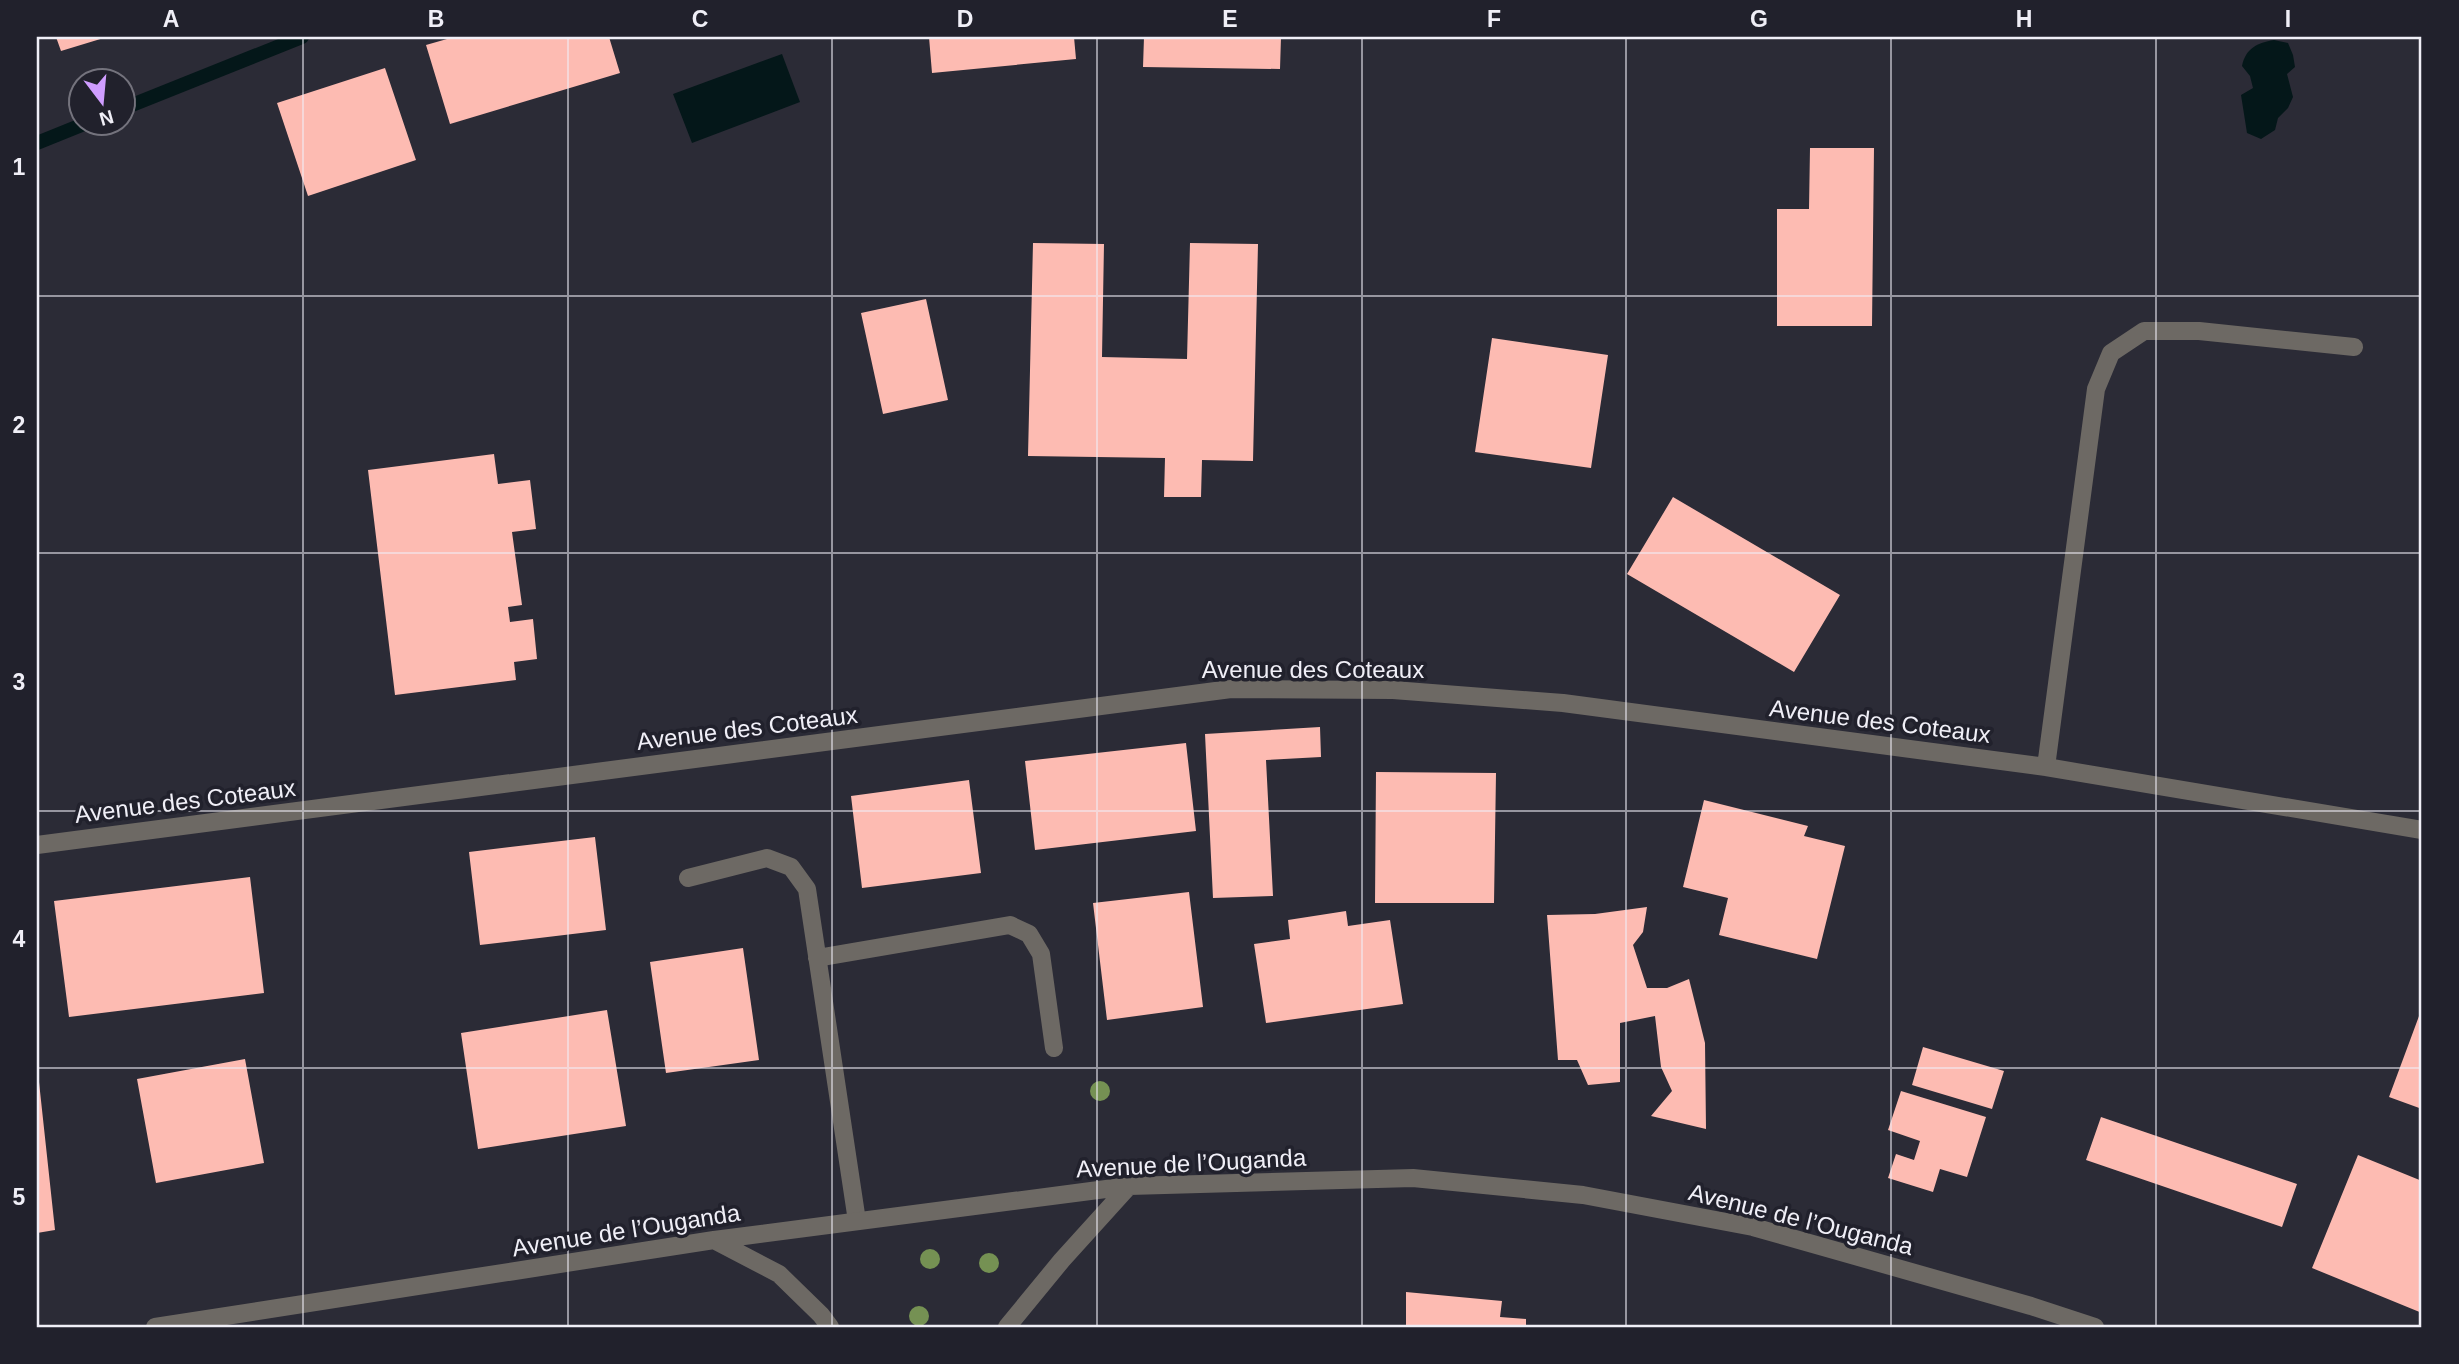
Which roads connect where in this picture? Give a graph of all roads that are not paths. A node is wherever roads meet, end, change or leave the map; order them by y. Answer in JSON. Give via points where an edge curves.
{"nodes":[{"id":1,"x":2354,"y":347,"type":"dead end"},
{"id":2,"x":2046,"y":767,"type":"junction"},
{"id":3,"x":2422,"y":830,"type":"edge"},
{"id":4,"x":37,"y":845,"type":"edge"},
{"id":5,"x":688,"y":878,"type":"dead end"},
{"id":6,"x":817,"y":958,"type":"junction"},
{"id":7,"x":1054,"y":1048,"type":"dead end"},
{"id":8,"x":1129,"y":1186,"type":"junction"},
{"id":9,"x":857,"y":1221,"type":"junction"},
{"id":10,"x":714,"y":1240,"type":"junction"},
{"id":11,"x":155,"y":1327,"type":"edge"},
{"id":12,"x":830,"y":1327,"type":"edge"},
{"id":13,"x":1007,"y":1327,"type":"edge"},
{"id":14,"x":2095,"y":1327,"type":"edge"}],
"edges":[{"from":1,"to":2,"type":"street","via":[[2199,331],[2144,331],[2111,353],[2094,400]]},
{"from":2,"to":3,"type":"street","name":"Avenue des Coteaux"},
{"from":2,"to":4,"type":"street","name":"Avenue des Coteaux","via":[[1563,703],[1393,690],[1231,689]]},
{"from":5,"to":6,"type":"street","via":[[767,858],[791,867],[807,889]]},
{"from":6,"to":7,"type":"street","via":[[1010,925],[1029,934],[1041,954]]},
{"from":6,"to":9,"type":"street"},
{"from":8,"to":9,"type":"street","name":"Avenue de l’Ouganda"},
{"from":8,"to":13,"type":"street"},
{"from":8,"to":14,"type":"street","name":"Avenue de l’Ouganda","via":[[1413,1178],[1583,1195],[1753,1227]]},
{"from":9,"to":10,"type":"street","name":"Avenue de l’Ouganda"},
{"from":10,"to":11,"type":"street","name":"Avenue de l’Ouganda"},
{"from":10,"to":12,"type":"street","via":[[779,1275]]}]}
